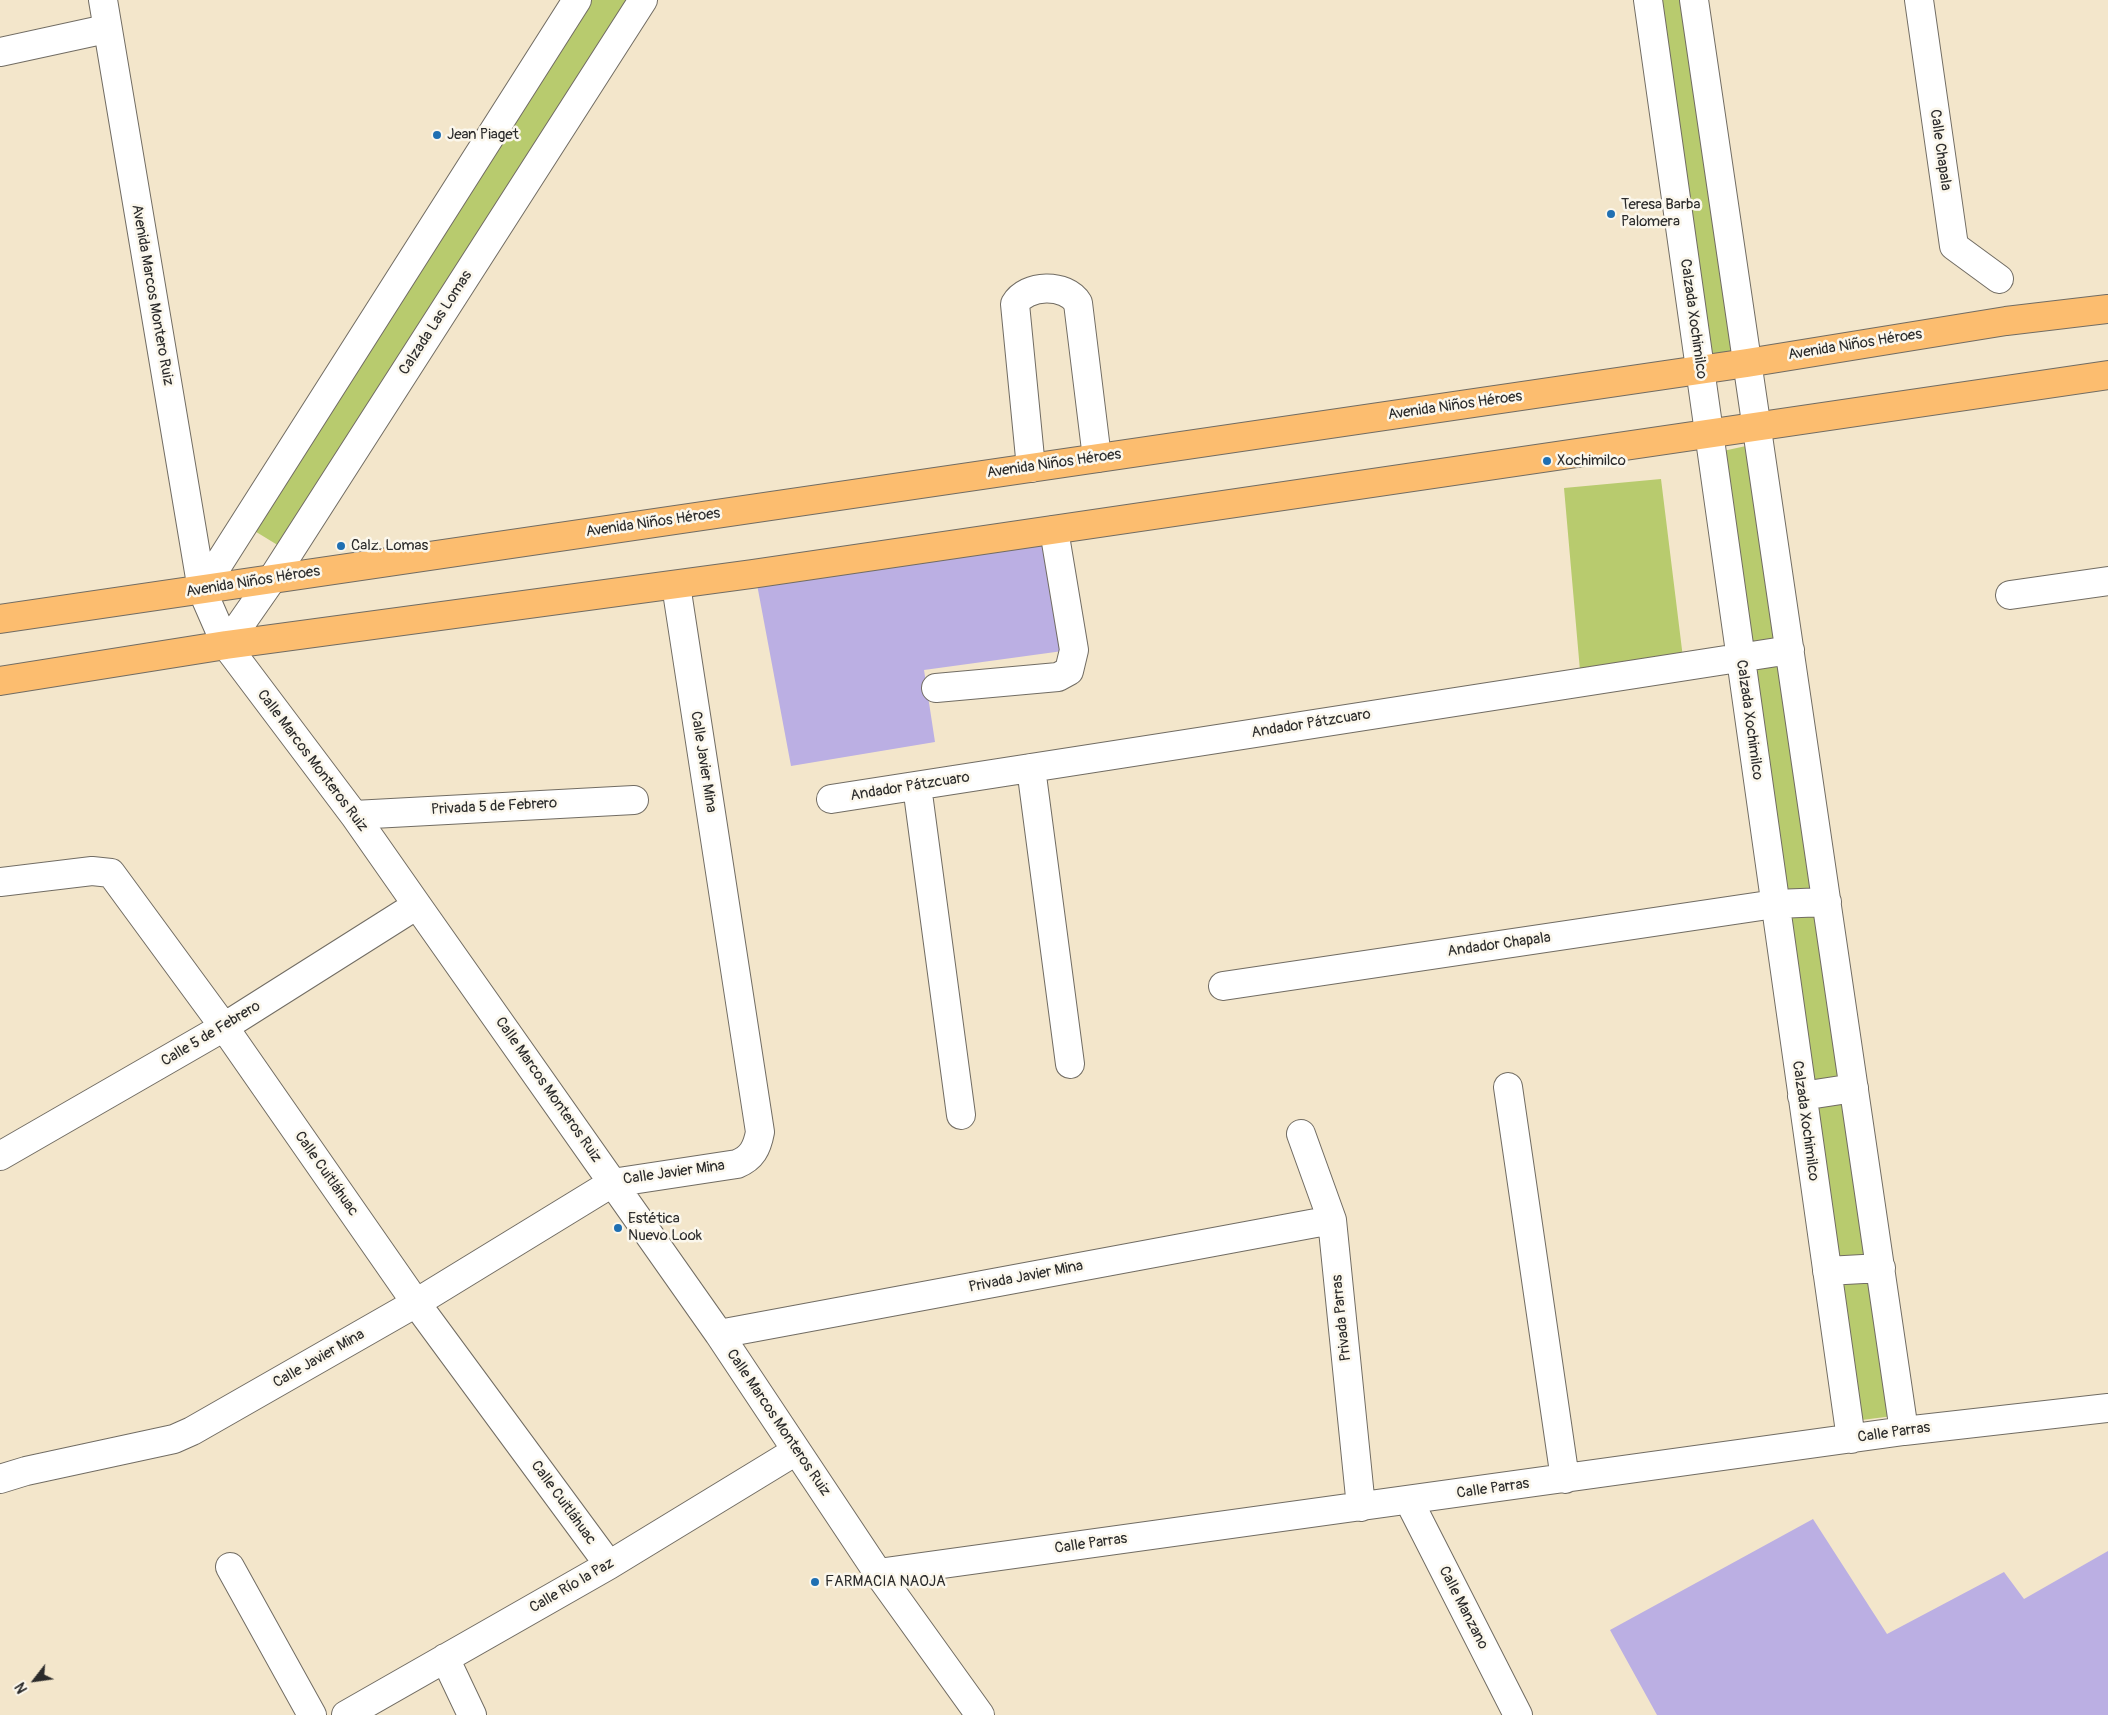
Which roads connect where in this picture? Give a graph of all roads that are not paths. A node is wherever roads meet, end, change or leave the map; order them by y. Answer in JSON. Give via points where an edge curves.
{"nodes":[{"id":1,"x":102,"y":0,"type":"edge"},
{"id":2,"x":577,"y":0,"type":"edge"},
{"id":3,"x":643,"y":0,"type":"edge"},
{"id":4,"x":1648,"y":0,"type":"edge"},
{"id":5,"x":1694,"y":0,"type":"edge"},
{"id":6,"x":1919,"y":0,"type":"edge"},
{"id":7,"x":106,"y":29,"type":"junction"},
{"id":8,"x":0,"y":52,"type":"edge"},
{"id":9,"x":1999,"y":279,"type":"dead end"},
{"id":10,"x":2108,"y":309,"type":"edge"},
{"id":11,"x":1747,"y":363,"type":"junction"},
{"id":12,"x":1700,"y":370,"type":"junction"},
{"id":13,"x":2108,"y":375,"type":"edge"},
{"id":14,"x":1758,"y":427,"type":"junction"},
{"id":15,"x":1708,"y":434,"type":"junction"},
{"id":16,"x":1097,"y":458,"type":"junction"},
{"id":17,"x":1031,"y":468,"type":"junction"},
{"id":18,"x":1054,"y":530,"type":"junction"},
{"id":19,"x":272,"y":579,"type":"junction"},
{"id":20,"x":2108,"y":581,"type":"edge"},
{"id":21,"x":676,"y":585,"type":"junction"},
{"id":22,"x":202,"y":590,"type":"junction"},
{"id":23,"x":2010,"y":596,"type":"dead end"},
{"id":24,"x":0,"y":619,"type":"edge"},
{"id":25,"x":226,"y":645,"type":"junction"},
{"id":26,"x":1790,"y":650,"type":"junction"},
{"id":27,"x":1740,"y":657,"type":"junction"},
{"id":28,"x":0,"y":681,"type":"edge"},
{"id":29,"x":936,"y":688,"type":"dead end"},
{"id":30,"x":1031,"y":768,"type":"junction"},
{"id":31,"x":917,"y":786,"type":"junction"},
{"id":32,"x":831,"y":799,"type":"dead end"},
{"id":33,"x":634,"y":800,"type":"dead end"},
{"id":34,"x":354,"y":815,"type":"junction"},
{"id":35,"x":0,"y":882,"type":"edge"},
{"id":36,"x":1827,"y":902,"type":"junction"},
{"id":37,"x":1774,"y":904,"type":"junction"},
{"id":38,"x":417,"y":905,"type":"junction"},
{"id":39,"x":1223,"y":986,"type":"dead end"},
{"id":40,"x":224,"y":1028,"type":"junction"},
{"id":41,"x":1070,"y":1064,"type":"dead end"},
{"id":42,"x":1508,"y":1087,"type":"dead end"},
{"id":43,"x":1854,"y":1088,"type":"junction"},
{"id":44,"x":1802,"y":1096,"type":"junction"},
{"id":45,"x":961,"y":1115,"type":"dead end"},
{"id":46,"x":1301,"y":1134,"type":"dead end"},
{"id":47,"x":0,"y":1156,"type":"edge"},
{"id":48,"x":612,"y":1183,"type":"junction"},
{"id":49,"x":1332,"y":1220,"type":"junction"},
{"id":50,"x":1881,"y":1268,"type":"junction"},
{"id":51,"x":1827,"y":1272,"type":"junction"},
{"id":52,"x":416,"y":1304,"type":"junction"},
{"id":53,"x":719,"y":1334,"type":"junction"},
{"id":54,"x":2108,"y":1408,"type":"edge"},
{"id":55,"x":1904,"y":1431,"type":"junction"},
{"id":56,"x":1851,"y":1439,"type":"junction"},
{"id":57,"x":796,"y":1451,"type":"junction"},
{"id":58,"x":0,"y":1479,"type":"edge"},
{"id":59,"x":1565,"y":1479,"type":"junction"},
{"id":60,"x":1409,"y":1500,"type":"junction"},
{"id":61,"x":1361,"y":1507,"type":"junction"},
{"id":62,"x":609,"y":1565,"type":"junction"},
{"id":63,"x":230,"y":1567,"type":"dead end"},
{"id":64,"x":878,"y":1573,"type":"junction"},
{"id":65,"x":446,"y":1658,"type":"junction"},
{"id":66,"x":312,"y":1715,"type":"edge"},
{"id":67,"x":346,"y":1715,"type":"edge"},
{"id":68,"x":472,"y":1715,"type":"edge"},
{"id":69,"x":980,"y":1715,"type":"edge"},
{"id":70,"x":1518,"y":1715,"type":"edge"}],
"edges":[{"from":1,"to":7,"type":"street","name":"Avenida Marcos Montero Ruiz"},
{"from":2,"to":22,"type":"street"},
{"from":3,"to":19,"type":"street","name":"Calzada Las Lomas"},
{"from":4,"to":12,"type":"street","name":"Calzada Xochimilco"},
{"from":5,"to":11,"type":"street"},
{"from":6,"to":9,"type":"street","name":"Calle Chapala","via":[[1954,246]]},
{"from":7,"to":8,"type":"street"},
{"from":7,"to":22,"type":"street","name":"Avenida Marcos Montero Ruiz"},
{"from":10,"to":11,"type":"main road","name":"Avenida Niños Héroes","via":[[2006,321]]},
{"from":11,"to":12,"type":"main road","name":"Avenida Niños Héroes"},
{"from":11,"to":14,"type":"street"},
{"from":12,"to":15,"type":"street","name":"Calzada Xochimilco"},
{"from":12,"to":16,"type":"main road","name":"Avenida Niños Héroes"},
{"from":13,"to":14,"type":"main road"},
{"from":14,"to":15,"type":"main road"},
{"from":14,"to":26,"type":"street"},
{"from":15,"to":18,"type":"main road"},
{"from":15,"to":27,"type":"street","name":"Calzada Xochimilco"},
{"from":16,"to":17,"type":"main road","name":"Avenida Niños Héroes"},
{"from":16,"to":17,"type":"street","via":[[1078,303],[1066,291],[1032,289],[1015,304]]},
{"from":17,"to":19,"type":"main road","name":"Avenida Niños Héroes"},
{"from":18,"to":21,"type":"main road"},
{"from":18,"to":29,"type":"street","via":[[1074,650],[1069,671],[1058,677]]},
{"from":19,"to":22,"type":"main road","name":"Avenida Niños Héroes"},
{"from":19,"to":25,"type":"street","name":"Calzada Las Lomas"},
{"from":20,"to":23,"type":"street"},
{"from":21,"to":25,"type":"main road"},
{"from":21,"to":48,"type":"street","name":"Calle Javier Mina","via":[[760,1132],[753,1153],[737,1164]]},
{"from":22,"to":24,"type":"main road","name":"Avenida Niños Héroes"},
{"from":22,"to":25,"type":"street","name":"Calle Marcos Monteros Ruiz"},
{"from":25,"to":28,"type":"main road"},
{"from":25,"to":34,"type":"street","name":"Calle Marcos Monteros Ruiz"},
{"from":26,"to":27,"type":"street","name":"Andador Pátzcuaro"},
{"from":26,"to":36,"type":"street"},
{"from":27,"to":30,"type":"street","name":"Andador Pátzcuaro"},
{"from":27,"to":37,"type":"street","name":"Calzada Xochimilco"},
{"from":30,"to":31,"type":"street","name":"Andador Pátzcuaro"},
{"from":30,"to":41,"type":"street"},
{"from":31,"to":32,"type":"street","name":"Andador Pátzcuaro"},
{"from":31,"to":45,"type":"street"},
{"from":33,"to":34,"type":"street","name":"Privada 5 de Febrero"},
{"from":34,"to":38,"type":"street","name":"Calle Marcos Monteros Ruiz"},
{"from":35,"to":40,"type":"street","name":"Calle Cuitláhuac","via":[[92,871],[111,873]]},
{"from":36,"to":37,"type":"street","name":"Andador Chapala"},
{"from":36,"to":43,"type":"street"},
{"from":37,"to":39,"type":"street","name":"Andador Chapala"},
{"from":37,"to":44,"type":"street","name":"Calzada Xochimilco"},
{"from":38,"to":40,"type":"street","name":"Calle 5 de Febrero"},
{"from":38,"to":48,"type":"street","name":"Calle Marcos Monteros Ruiz"},
{"from":40,"to":47,"type":"street","name":"Calle 5 de Febrero"},
{"from":40,"to":52,"type":"street","name":"Calle Cuitláhuac"},
{"from":42,"to":59,"type":"street"},
{"from":43,"to":44,"type":"street"},
{"from":43,"to":50,"type":"street"},
{"from":44,"to":51,"type":"street","name":"Calzada Xochimilco"},
{"from":46,"to":49,"type":"street","name":"Privada Parras"},
{"from":48,"to":52,"type":"street","name":"Calle Javier Mina"},
{"from":48,"to":53,"type":"street","name":"Calle Marcos Monteros Ruiz"},
{"from":49,"to":53,"type":"street","name":"Privada Javier Mina"},
{"from":49,"to":61,"type":"street","name":"Privada Parras"},
{"from":50,"to":51,"type":"street"},
{"from":50,"to":55,"type":"street"},
{"from":51,"to":56,"type":"street","name":"Calzada Xochimilco"},
{"from":52,"to":58,"type":"street","name":"Calle Javier Mina","via":[[174,1439]]},
{"from":52,"to":62,"type":"street","name":"Calle Cuitláhuac"},
{"from":53,"to":57,"type":"street","name":"Calle Marcos Monteros Ruiz"},
{"from":54,"to":55,"type":"street","name":"Calle Parras"},
{"from":55,"to":56,"type":"street","name":"Calle Parras"},
{"from":56,"to":59,"type":"street","name":"Calle Parras"},
{"from":57,"to":62,"type":"street","name":"Calle Río la Paz"},
{"from":57,"to":64,"type":"street","name":"Calle Marcos Monteros Ruiz"},
{"from":59,"to":60,"type":"street","name":"Calle Parras"},
{"from":60,"to":61,"type":"street","name":"Calle Parras"},
{"from":60,"to":70,"type":"street","name":"Calle Manzano"},
{"from":61,"to":64,"type":"street","name":"Calle Parras"},
{"from":62,"to":65,"type":"street","name":"Calle Río la Paz"},
{"from":63,"to":66,"type":"street"},
{"from":64,"to":69,"type":"street","name":"Calle Marcos Monteros Ruiz"},
{"from":65,"to":67,"type":"street","name":"Calle Río la Paz"},
{"from":65,"to":68,"type":"street"}]}
